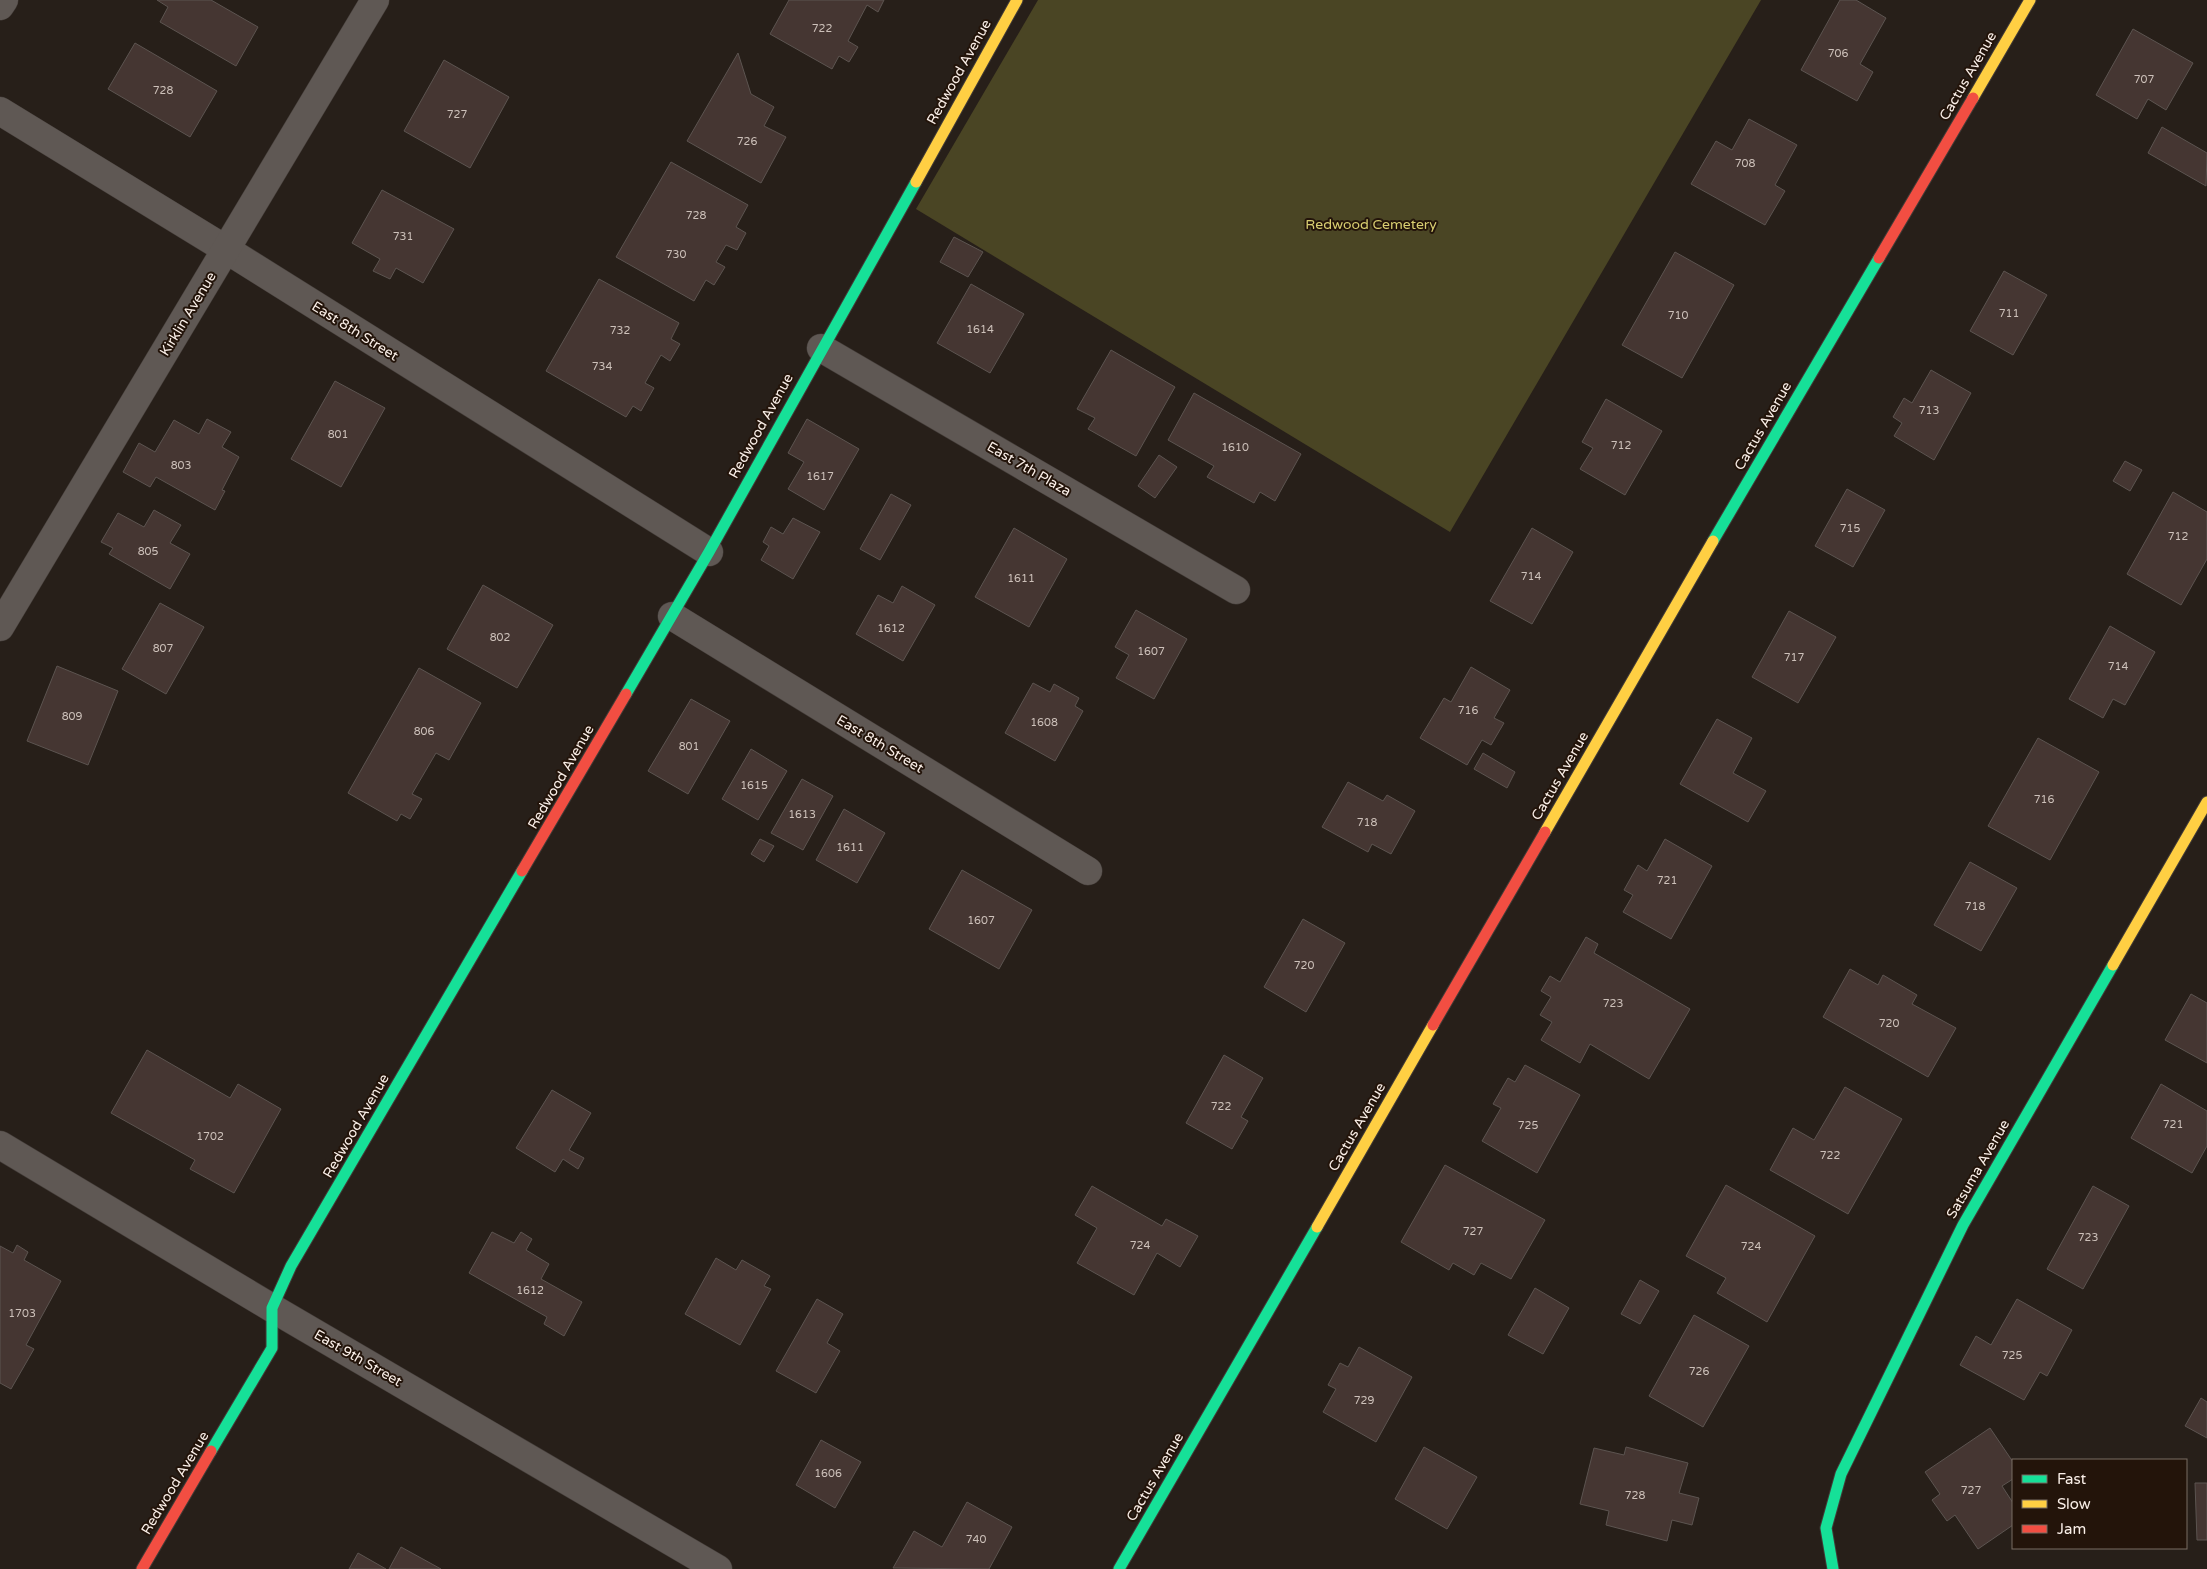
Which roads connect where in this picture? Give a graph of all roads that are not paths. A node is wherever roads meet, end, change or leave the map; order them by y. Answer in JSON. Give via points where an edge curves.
{"nodes":[{"id":1,"x":4,"y":0,"type":"edge"},
{"id":2,"x":375,"y":0,"type":"edge"},
{"id":3,"x":1017,"y":0,"type":"edge"},
{"id":4,"x":2030,"y":0,"type":"edge"},
{"id":5,"x":0,"y":6,"type":"edge"},
{"id":6,"x":0,"y":111,"type":"edge"},
{"id":7,"x":227,"y":250,"type":"junction"},
{"id":8,"x":821,"y":348,"type":"junction"},
{"id":9,"x":709,"y":552,"type":"junction"},
{"id":10,"x":1236,"y":590,"type":"dead end"},
{"id":11,"x":672,"y":616,"type":"junction"},
{"id":12,"x":0,"y":627,"type":"edge"},
{"id":13,"x":2207,"y":802,"type":"edge"},
{"id":14,"x":1088,"y":871,"type":"dead end"},
{"id":15,"x":0,"y":1145,"type":"edge"},
{"id":16,"x":272,"y":1308,"type":"junction"},
{"id":17,"x":142,"y":1569,"type":"edge"},
{"id":18,"x":718,"y":1569,"type":"edge"},
{"id":19,"x":1119,"y":1569,"type":"edge"},
{"id":20,"x":1833,"y":1569,"type":"edge"}],
"edges":[{"from":1,"to":5,"type":"street"},
{"from":2,"to":7,"type":"street","name":"Kirklin Avenue"},
{"from":3,"to":8,"type":"street","name":"Redwood Avenue"},
{"from":4,"to":19,"type":"street","name":"Cactus Avenue"},
{"from":6,"to":7,"type":"street","name":"East 8th Street"},
{"from":7,"to":9,"type":"street","name":"East 8th Street"},
{"from":7,"to":12,"type":"street","name":"Kirklin Avenue"},
{"from":8,"to":9,"type":"street","name":"Redwood Avenue"},
{"from":8,"to":10,"type":"street","name":"East 7th Plaza"},
{"from":9,"to":11,"type":"street","name":"Redwood Avenue"},
{"from":11,"to":14,"type":"street","name":"East 8th Street"},
{"from":11,"to":16,"type":"street","name":"Redwood Avenue","via":[[291,1266]]},
{"from":13,"to":20,"type":"street","name":"Satsuma Avenue","via":[[1963,1225],[1845,1465],[1826,1528]]},
{"from":15,"to":16,"type":"street","name":"East 9th Street"},
{"from":16,"to":17,"type":"street","name":"Redwood Avenue","via":[[272,1348]]},
{"from":16,"to":18,"type":"street","name":"East 9th Street"}]}
